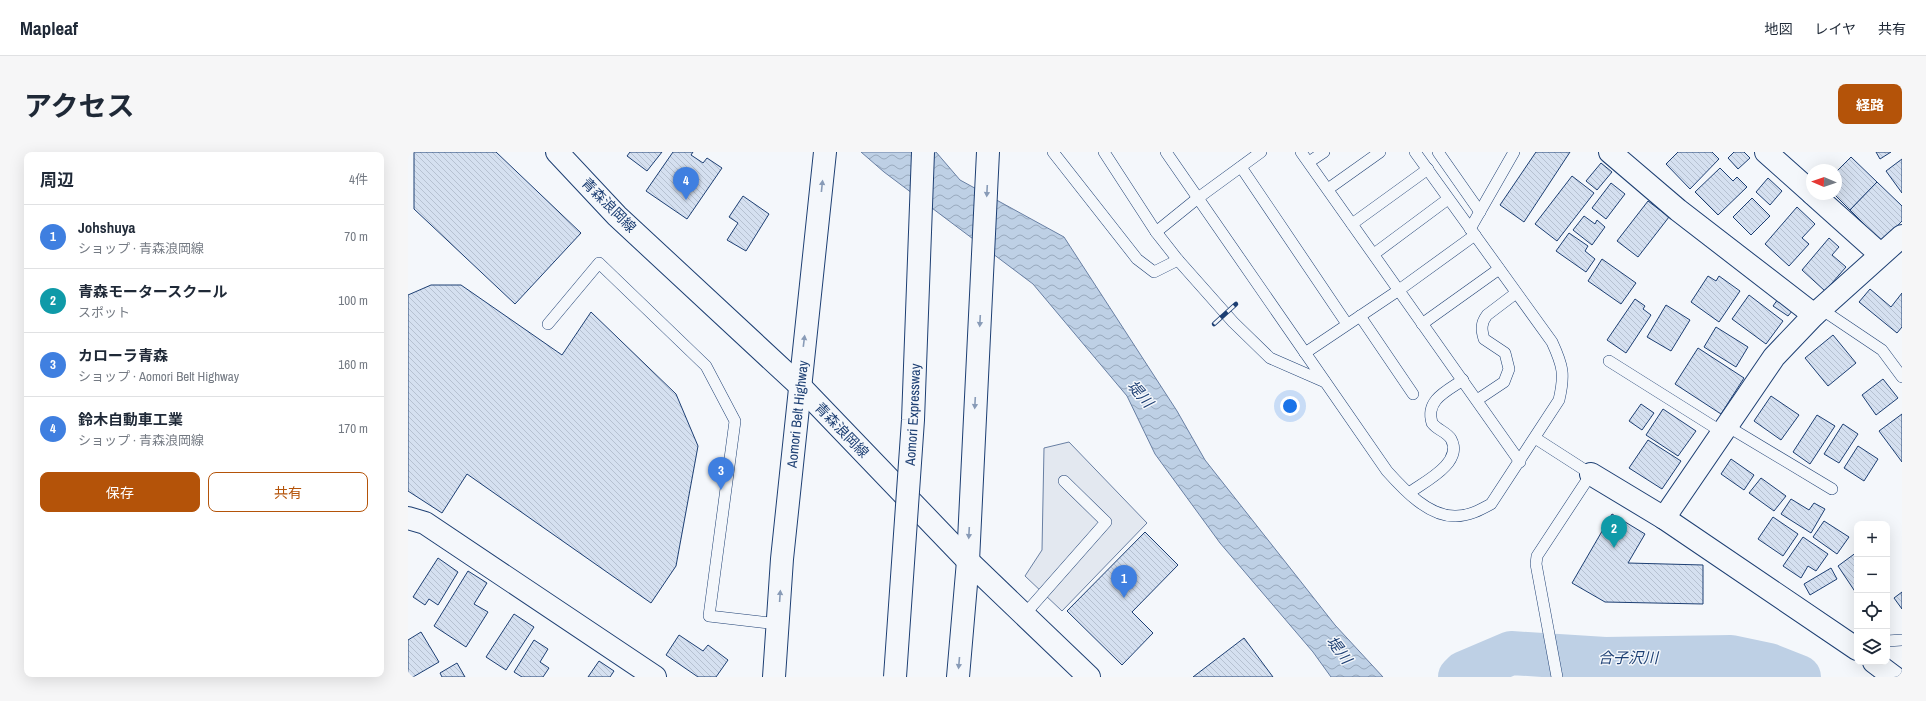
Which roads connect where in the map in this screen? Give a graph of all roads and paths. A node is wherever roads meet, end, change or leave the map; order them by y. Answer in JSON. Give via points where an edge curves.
{"nodes":[{"id":1,"x":557,"y":152,"type":"edge"},
{"id":2,"x":825,"y":152,"type":"edge"},
{"id":3,"x":923,"y":152,"type":"edge"},
{"id":4,"x":988,"y":152,"type":"edge"},
{"id":5,"x":1053,"y":152,"type":"edge"},
{"id":6,"x":1104,"y":152,"type":"edge"},
{"id":7,"x":1166,"y":152,"type":"edge"},
{"id":8,"x":1261,"y":152,"type":"edge"},
{"id":9,"x":1302,"y":152,"type":"edge"},
{"id":10,"x":1324,"y":152,"type":"edge"},
{"id":11,"x":1380,"y":152,"type":"edge"},
{"id":12,"x":1415,"y":152,"type":"edge"},
{"id":13,"x":1438,"y":152,"type":"edge"},
{"id":14,"x":1513,"y":152,"type":"edge"},
{"id":15,"x":1610,"y":152,"type":"edge"},
{"id":16,"x":1766,"y":152,"type":"edge"},
{"id":17,"x":1309,"y":162,"type":"junction"},
{"id":18,"x":1241,"y":167,"type":"junction"},
{"id":19,"x":1428,"y":169,"type":"junction"},
{"id":20,"x":1328,"y":189,"type":"junction"},
{"id":21,"x":1806,"y":189,"type":"edge"},
{"id":22,"x":1198,"y":198,"type":"junction"},
{"id":23,"x":1448,"y":199,"type":"junction"},
{"id":24,"x":1819,"y":200,"type":"edge"},
{"id":25,"x":1480,"y":212,"type":"junction"},
{"id":26,"x":1352,"y":224,"type":"junction"},
{"id":27,"x":1156,"y":232,"type":"junction"},
{"id":28,"x":1472,"y":232,"type":"junction"},
{"id":29,"x":1902,"y":236,"type":"edge"},
{"id":30,"x":1374,"y":254,"type":"junction"},
{"id":31,"x":1880,"y":254,"type":"junction"},
{"id":32,"x":1178,"y":260,"type":"junction"},
{"id":33,"x":1499,"y":269,"type":"junction"},
{"id":34,"x":1399,"y":290,"type":"junction"},
{"id":35,"x":1516,"y":293,"type":"junction"},
{"id":36,"x":1817,"y":312,"type":"junction"},
{"id":37,"x":1360,"y":316,"type":"junction"},
{"id":38,"x":548,"y":324,"type":"dead end"},
{"id":39,"x":1347,"y":324,"type":"junction"},
{"id":40,"x":1422,"y":324,"type":"junction"},
{"id":41,"x":1305,"y":353,"type":"junction"},
{"id":42,"x":1609,"y":361,"type":"dead end"},
{"id":43,"x":1902,"y":377,"type":"edge"},
{"id":44,"x":1462,"y":380,"type":"junction"},
{"id":45,"x":1326,"y":382,"type":"junction"},
{"id":46,"x":799,"y":385,"type":"junction"},
{"id":47,"x":1413,"y":394,"type":"dead end"},
{"id":48,"x":1476,"y":400,"type":"junction"},
{"id":49,"x":1725,"y":429,"type":"junction"},
{"id":50,"x":1535,"y":438,"type":"junction"},
{"id":51,"x":1520,"y":462,"type":"junction"},
{"id":52,"x":1591,"y":474,"type":"junction"},
{"id":53,"x":1064,"y":481,"type":"dead end"},
{"id":54,"x":1832,"y":489,"type":"dead end"},
{"id":55,"x":1409,"y":493,"type":"junction"},
{"id":56,"x":408,"y":518,"type":"edge"},
{"id":57,"x":1664,"y":518,"type":"junction"},
{"id":58,"x":968,"y":561,"type":"junction"},
{"id":59,"x":1024,"y":615,"type":"junction"},
{"id":60,"x":778,"y":624,"type":"junction"},
{"id":61,"x":1902,"y":640,"type":"edge"},
{"id":62,"x":1890,"y":641,"type":"edge"},
{"id":63,"x":1854,"y":645,"type":"edge"},
{"id":64,"x":1878,"y":665,"type":"edge"},
{"id":65,"x":655,"y":677,"type":"edge"},
{"id":66,"x":774,"y":677,"type":"edge"},
{"id":67,"x":895,"y":677,"type":"edge"},
{"id":68,"x":958,"y":677,"type":"edge"},
{"id":69,"x":1089,"y":677,"type":"edge"},
{"id":70,"x":1557,"y":677,"type":"edge"},
{"id":71,"x":1894,"y":677,"type":"edge"}],
"edges":[{"from":1,"to":46,"type":"main road","name":"青森浪岡線","via":[[617,216]]},
{"from":46,"to":2,"type":"main road","name":"Aomori Belt Highway","one_way":true},
{"from":3,"to":67,"type":"main road","name":"Aomori Expressway","bridge":true,"via":[[913,420]]},
{"from":4,"to":58,"type":"main road","one_way":true},
{"from":5,"to":32,"type":"lane","via":[[1137,259],[1154,272]]},
{"from":6,"to":27,"type":"lane"},
{"from":7,"to":22,"type":"lane"},
{"from":8,"to":18,"type":"lane"},
{"from":9,"to":17,"type":"lane"},
{"from":10,"to":17,"type":"lane"},
{"from":11,"to":20,"type":"lane"},
{"from":12,"to":19,"type":"lane"},
{"from":13,"to":25,"type":"lane"},
{"from":14,"to":25,"type":"lane"},
{"from":15,"to":36,"type":"main road","via":[[1678,210]]},
{"from":16,"to":21,"type":"main road"},
{"from":17,"to":20,"type":"lane"},
{"from":18,"to":22,"type":"lane"},
{"from":18,"to":39,"type":"lane"},
{"from":19,"to":23,"type":"lane"},
{"from":19,"to":26,"type":"lane"},
{"from":20,"to":26,"type":"lane"},
{"from":22,"to":27,"type":"lane"},
{"from":22,"to":41,"type":"lane"},
{"from":23,"to":28,"type":"lane"},
{"from":23,"to":30,"type":"lane"},
{"from":24,"to":31,"type":"main road"},
{"from":25,"to":28,"type":"lane"},
{"from":26,"to":30,"type":"lane"},
{"from":27,"to":32,"type":"lane"},
{"from":28,"to":33,"type":"lane"},
{"from":28,"to":34,"type":"lane"},
{"from":29,"to":31,"type":"main road"},
{"from":30,"to":34,"type":"lane"},
{"from":31,"to":36,"type":"main road"},
{"from":32,"to":45,"type":"lane","via":[[1233,322],[1270,358]]},
{"from":33,"to":35,"type":"lane"},
{"from":33,"to":40,"type":"lane"},
{"from":34,"to":37,"type":"lane"},
{"from":34,"to":40,"type":"lane"},
{"from":35,"to":48,"type":"lane","via":[[1483,320],[1481,330],[1484,339],[1505,353],[1510,369],[1504,382]]},
{"from":35,"to":50,"type":"lane","via":[[1552,342],[1562,365],[1563,382],[1559,400]]},
{"from":36,"to":43,"type":"lane","via":[[1882,350]]},
{"from":36,"to":49,"type":"main road","via":[[1774,357]]},
{"from":37,"to":39,"type":"lane"},
{"from":37,"to":47,"type":"lane"},
{"from":38,"to":60,"type":"lane","via":[[598,263],[706,366],[735,421],[709,616]]},
{"from":39,"to":41,"type":"lane"},
{"from":40,"to":44,"type":"lane"},
{"from":41,"to":45,"type":"lane"},
{"from":42,"to":49,"type":"lane"},
{"from":44,"to":48,"type":"lane"},
{"from":44,"to":55,"type":"lane","via":[[1437,398],[1431,409],[1432,423],[1450,437],[1452,442],[1450,460],[1444,469]]},
{"from":45,"to":55,"type":"lane","via":[[1387,471]]},
{"from":46,"to":58,"type":"main road","name":"青森浪岡線"},
{"from":60,"to":46,"type":"main road","name":"Aomori Belt Highway","one_way":true},
{"from":48,"to":51,"type":"lane"},
{"from":49,"to":54,"type":"lane"},
{"from":49,"to":57,"type":"main road"},
{"from":50,"to":51,"type":"lane"},
{"from":50,"to":52,"type":"lane"},
{"from":51,"to":55,"type":"lane","via":[[1491,504],[1476,512],[1456,516],[1438,512]]},
{"from":52,"to":57,"type":"main road"},
{"from":52,"to":70,"type":"lane","via":[[1537,556],[1536,564]]},
{"from":53,"to":59,"type":"lane","via":[[1106,522]]},
{"from":56,"to":65,"type":"main road","via":[[425,523]]},
{"from":57,"to":63,"type":"main road"},
{"from":58,"to":59,"type":"main road","name":"青森浪岡線"},
{"from":58,"to":68,"type":"main road","one_way":true},
{"from":59,"to":69,"type":"main road","name":"青森浪岡線"},
{"from":60,"to":66,"type":"main road","name":"Aomori Belt Highway"},
{"from":61,"to":62,"type":"lane"},
{"from":64,"to":71,"type":"main road"}]}
